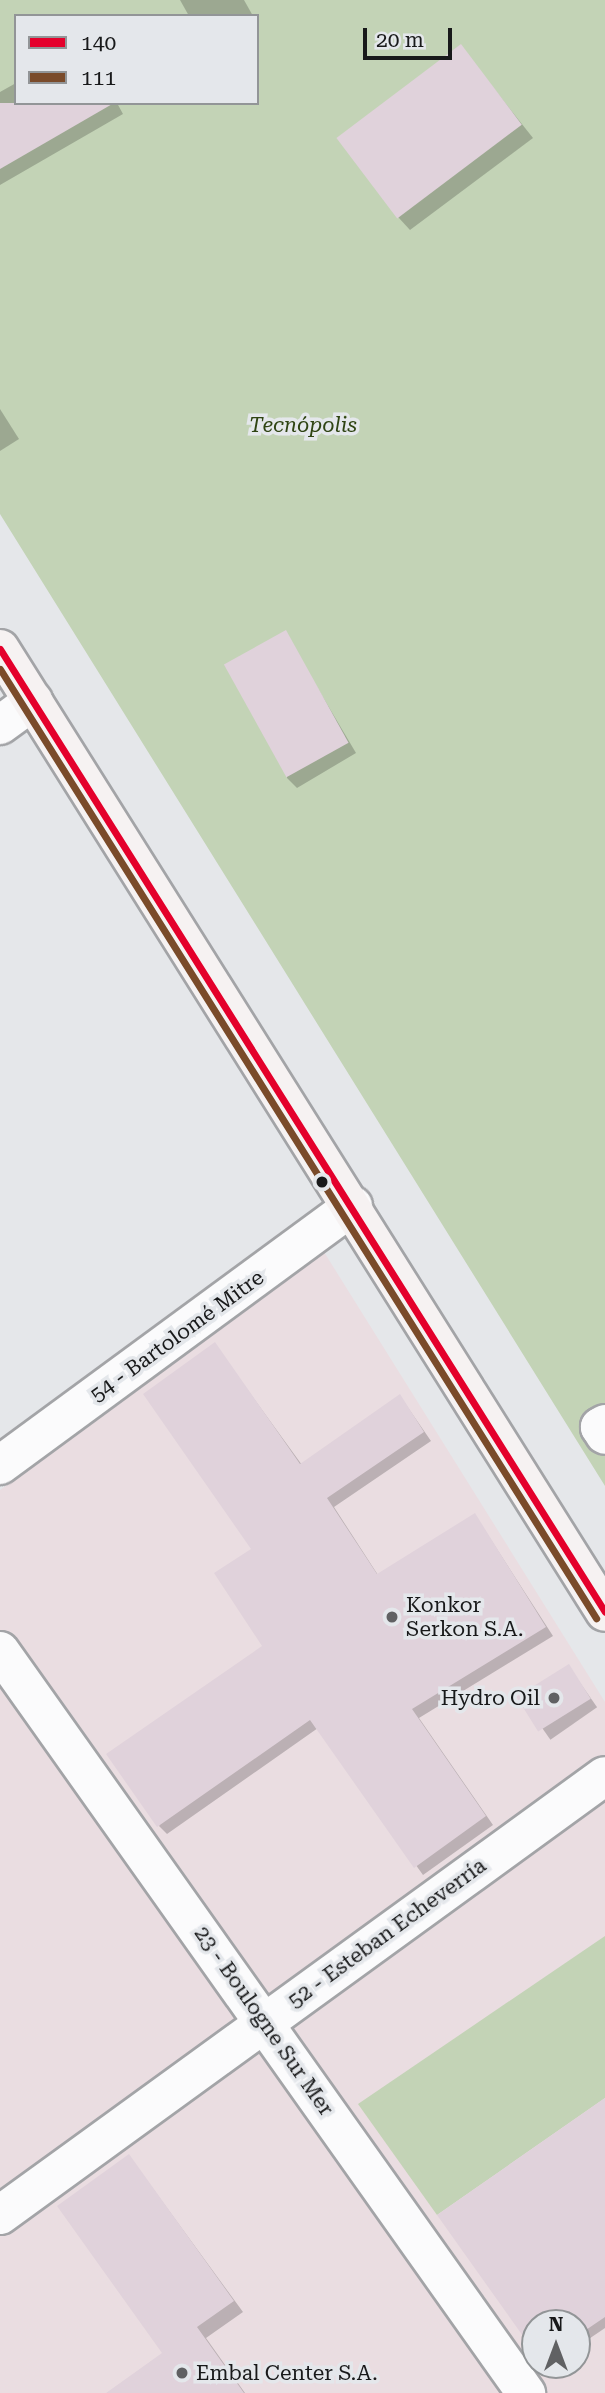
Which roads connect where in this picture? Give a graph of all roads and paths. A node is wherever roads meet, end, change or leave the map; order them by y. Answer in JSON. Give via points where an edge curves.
{"nodes":[{"id":1,"x":0,"y":649,"type":"edge"},
{"id":2,"x":33,"y":701,"type":"junction"},
{"id":3,"x":0,"y":725,"type":"edge"},
{"id":4,"x":353,"y":1206,"type":"junction"},
{"id":5,"x":605,"y":1424,"type":"edge"},
{"id":6,"x":605,"y":1435,"type":"edge"},
{"id":7,"x":0,"y":1465,"type":"edge"},
{"id":8,"x":605,"y":1612,"type":"edge"},
{"id":9,"x":0,"y":1651,"type":"edge"},
{"id":10,"x":605,"y":1776,"type":"edge"},
{"id":11,"x":265,"y":2022,"type":"junction"},
{"id":12,"x":0,"y":2215,"type":"edge"},
{"id":13,"x":526,"y":2393,"type":"edge"}],
"edges":[{"from":1,"to":2,"type":"main road"},
{"from":2,"to":3,"type":"street"},
{"from":2,"to":4,"type":"main road"},
{"from":4,"to":7,"type":"street","name":"54 - Bartolomé Mitre"},
{"from":4,"to":8,"type":"main road"},
{"from":5,"to":6,"type":"street","via":[[600,1427]]},
{"from":9,"to":11,"type":"street","name":"23 - Boulogne Sur Mer"},
{"from":10,"to":11,"type":"street","name":"52 - Esteban Echeverría"},
{"from":11,"to":12,"type":"street","name":"52 - Esteban Echeverría"},
{"from":11,"to":13,"type":"street","name":"23 - Boulogne Sur Mer"}]}
